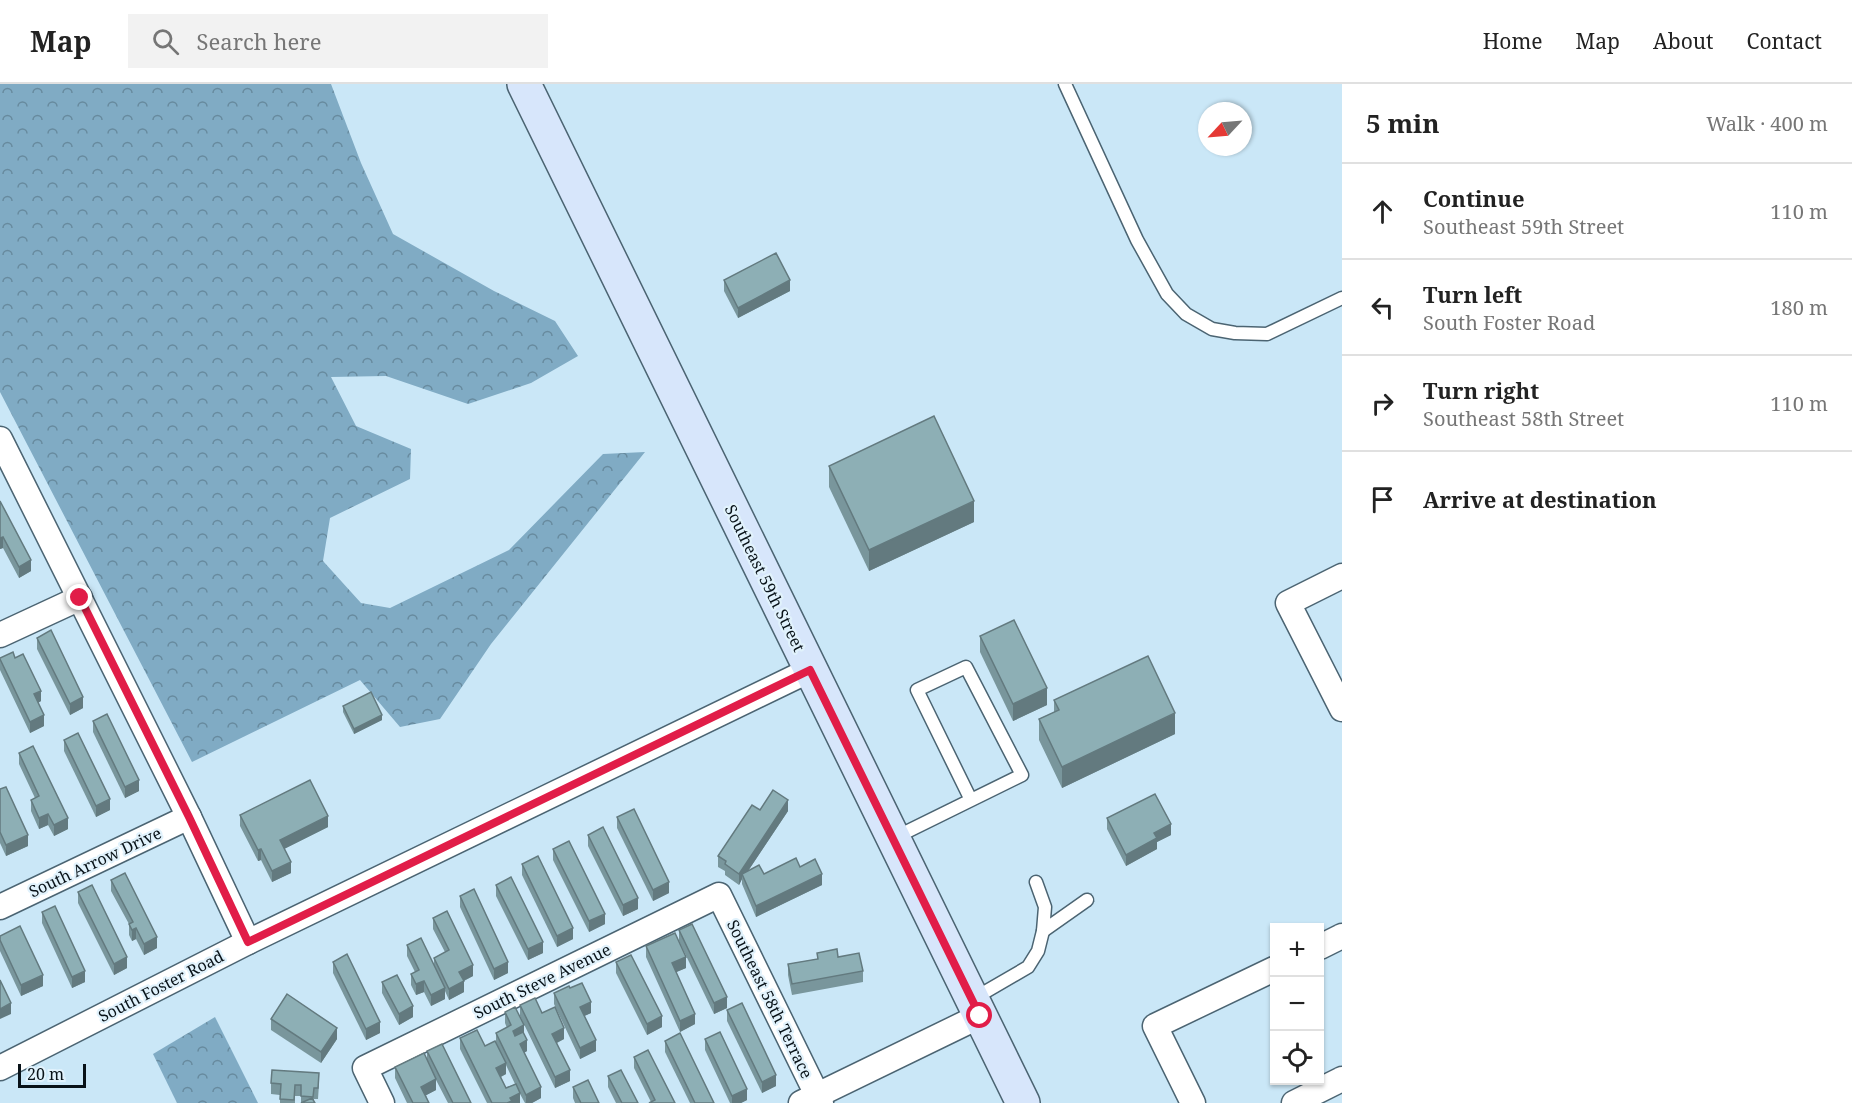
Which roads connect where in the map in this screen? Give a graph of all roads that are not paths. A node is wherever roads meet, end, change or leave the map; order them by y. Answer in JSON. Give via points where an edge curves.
{"nodes":[{"id":1,"x":524,"y":84,"type":"edge"},
{"id":2,"x":1065,"y":84,"type":"edge"},
{"id":3,"x":1342,"y":298,"type":"edge"},
{"id":4,"x":0,"y":439,"type":"edge"},
{"id":5,"x":1342,"y":576,"type":"edge"},
{"id":6,"x":80,"y":598,"type":"junction"},
{"id":7,"x":0,"y":635,"type":"edge"},
{"id":8,"x":810,"y":670,"type":"junction"},
{"id":9,"x":1342,"y":709,"type":"edge"},
{"id":10,"x":971,"y":800,"type":"junction"},
{"id":11,"x":189,"y":817,"type":"junction"},
{"id":12,"x":893,"y":838,"type":"junction"},
{"id":13,"x":1036,"y":882,"type":"dead end"},
{"id":14,"x":719,"y":895,"type":"joint"},
{"id":15,"x":1087,"y":900,"type":"dead end"},
{"id":16,"x":0,"y":907,"type":"edge"},
{"id":17,"x":1043,"y":932,"type":"junction"},
{"id":18,"x":1342,"y":936,"type":"edge"},
{"id":19,"x":248,"y":942,"type":"junction"},
{"id":20,"x":1324,"y":945,"type":"edge"},
{"id":21,"x":1270,"y":971,"type":"edge"},
{"id":22,"x":976,"y":1008,"type":"junction"},
{"id":23,"x":0,"y":1068,"type":"edge"},
{"id":24,"x":1342,"y":1079,"type":"edge"},
{"id":25,"x":813,"y":1100,"type":"edge"},
{"id":26,"x":382,"y":1103,"type":"edge"},
{"id":27,"x":1023,"y":1103,"type":"edge"},
{"id":28,"x":1193,"y":1103,"type":"edge"},
{"id":29,"x":1293,"y":1103,"type":"edge"}],
"edges":[{"from":1,"to":8,"type":"main road","name":"Southeast 59th Street"},
{"from":2,"to":3,"type":"lane","via":[[1137,240],[1167,294],[1186,314],[1212,329],[1267,334]]},
{"from":4,"to":6,"type":"street"},
{"from":5,"to":9,"type":"street","via":[[1288,603]]},
{"from":6,"to":7,"type":"street"},
{"from":6,"to":11,"type":"street"},
{"from":8,"to":12,"type":"main road","name":"Southeast 59th Street"},
{"from":8,"to":19,"type":"street","name":"South Foster Road"},
{"from":10,"to":10,"type":"lane","via":[[1022,775],[966,667],[917,690]]},
{"from":10,"to":12,"type":"lane"},
{"from":11,"to":16,"type":"street","name":"South Arrow Drive"},
{"from":11,"to":19,"type":"street"},
{"from":12,"to":22,"type":"main road","name":"Southeast 59th Street"},
{"from":13,"to":17,"type":"lane","via":[[1045,907]]},
{"from":14,"to":25,"type":"street","name":"Southeast 58th Terrace"},
{"from":14,"to":26,"type":"street","name":"South Steve Avenue","via":[[365,1068]]},
{"from":15,"to":17,"type":"lane"},
{"from":17,"to":22,"type":"lane","via":[[1028,967]]},
{"from":18,"to":20,"type":"street"},
{"from":19,"to":23,"type":"street","name":"South Foster Road"},
{"from":21,"to":28,"type":"street","via":[[1155,1026]]},
{"from":22,"to":25,"type":"street"},
{"from":22,"to":27,"type":"main road","name":"Southeast 59th Street"},
{"from":24,"to":29,"type":"street"}]}
